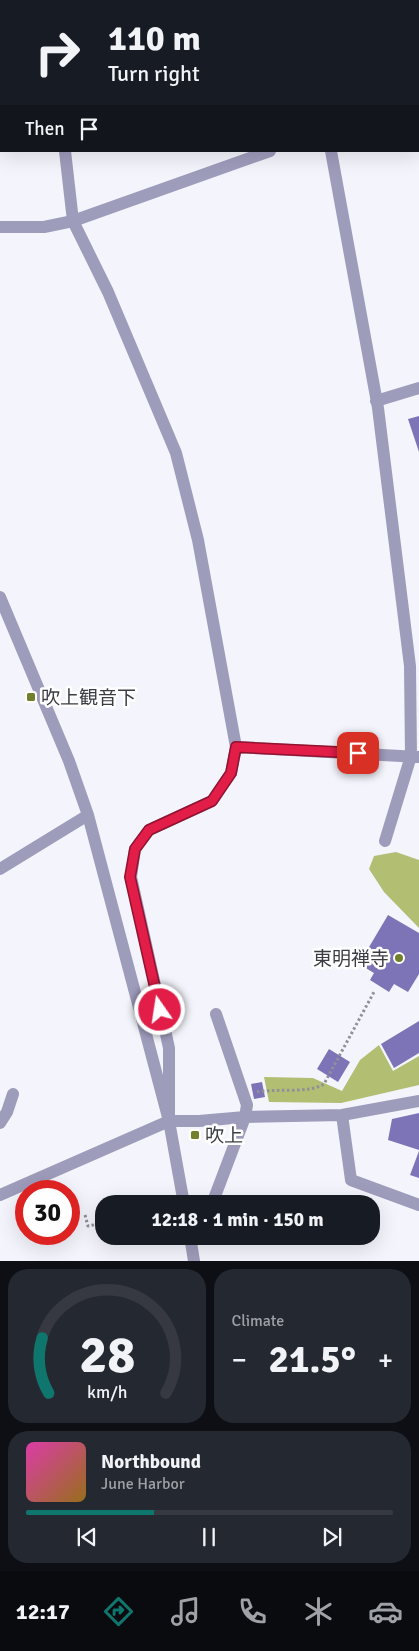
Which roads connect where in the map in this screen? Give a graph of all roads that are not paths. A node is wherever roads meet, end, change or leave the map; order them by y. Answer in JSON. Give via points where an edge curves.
{"nodes":[{"id":1,"x":65,"y":152,"type":"edge"},
{"id":2,"x":267,"y":152,"type":"edge"},
{"id":3,"x":331,"y":152,"type":"edge"},
{"id":4,"x":73,"y":221,"type":"junction"},
{"id":5,"x":0,"y":227,"type":"edge"},
{"id":6,"x":419,"y":388,"type":"edge"},
{"id":7,"x":376,"y":402,"type":"junction"},
{"id":8,"x":0,"y":597,"type":"edge"},
{"id":9,"x":236,"y":747,"type":"junction"},
{"id":10,"x":415,"y":757,"type":"edge"},
{"id":11,"x":88,"y":815,"type":"junction"},
{"id":12,"x":385,"y":841,"type":"dead end"},
{"id":13,"x":0,"y":869,"type":"edge"},
{"id":14,"x":216,"y":1014,"type":"dead end"},
{"id":15,"x":13,"y":1094,"type":"dead end"},
{"id":16,"x":419,"y":1101,"type":"edge"},
{"id":17,"x":342,"y":1116,"type":"junction"},
{"id":18,"x":245,"y":1117,"type":"junction"},
{"id":19,"x":168,"y":1121,"type":"junction"},
{"id":20,"x":0,"y":1123,"type":"edge"},
{"id":21,"x":0,"y":1195,"type":"edge"},
{"id":22,"x":182,"y":1195,"type":"edge"},
{"id":23,"x":215,"y":1195,"type":"edge"},
{"id":24,"x":419,"y":1205,"type":"edge"},
{"id":25,"x":191,"y":1245,"type":"edge"},
{"id":26,"x":194,"y":1261,"type":"edge"}],
"edges":[{"from":1,"to":4,"type":"street"},
{"from":2,"to":4,"type":"street"},
{"from":3,"to":7,"type":"street"},
{"from":4,"to":5,"type":"street","via":[[44,227]]},
{"from":4,"to":9,"type":"street","via":[[108,292],[176,453],[198,540]]},
{"from":6,"to":7,"type":"street"},
{"from":7,"to":10,"type":"street","via":[[410,666]]},
{"from":8,"to":11,"type":"street","via":[[69,761]]},
{"from":9,"to":10,"type":"street"},
{"from":9,"to":19,"type":"street","via":[[231,773],[212,801],[149,830],[135,849],[130,877],[169,1048]]},
{"from":10,"to":12,"type":"street"},
{"from":11,"to":13,"type":"street"},
{"from":11,"to":19,"type":"street"},
{"from":14,"to":18,"type":"street","via":[[247,1105]]},
{"from":15,"to":20,"type":"street","via":[[8,1112]]},
{"from":16,"to":17,"type":"street"},
{"from":17,"to":18,"type":"street"},
{"from":17,"to":24,"type":"street","via":[[351,1180]]},
{"from":18,"to":19,"type":"street"},
{"from":18,"to":23,"type":"street"},
{"from":19,"to":21,"type":"street"},
{"from":19,"to":22,"type":"street"},
{"from":25,"to":26,"type":"street"}]}
